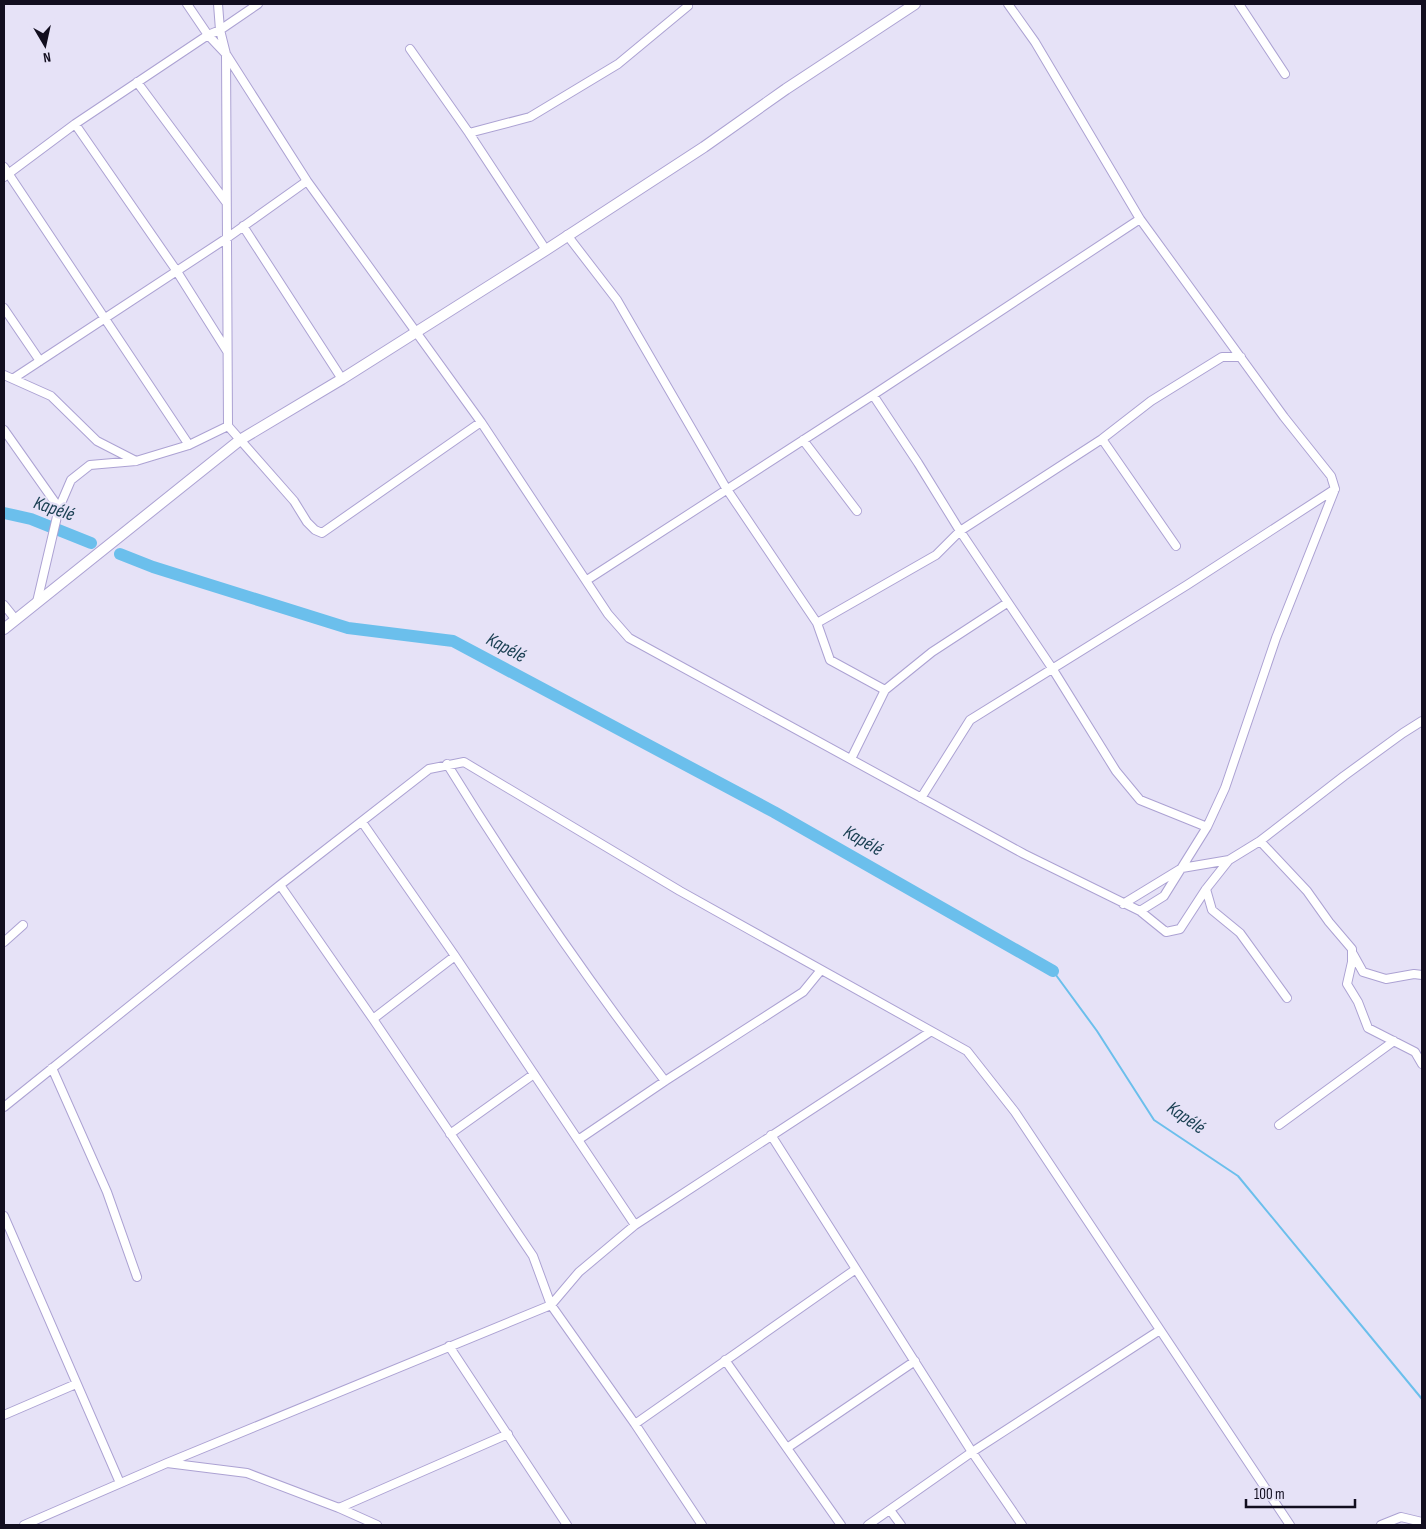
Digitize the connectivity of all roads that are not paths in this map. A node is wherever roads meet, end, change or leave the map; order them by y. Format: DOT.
graph roads {
  1 [pos="187,4"];
  2 [pos="218,4"];
  3 [pos="258,4"];
  4 [pos="915,4"];
  5 [pos="1008,4"];
  6 [pos="1239,4"];
  7 [pos="688,6"];
  8 [pos="220,30"];
  9 [pos="208,35"];
  10 [pos="410,49"];
  11 [pos="226,54"];
  12 [pos="1285,74"];
  13 [pos="137,82"];
  14 [pos="76,124"];
  15 [pos="469,133"];
  16 [pos="5,172"];
  17 [pos="307,181"];
  18 [pos="226,202"];
  19 [pos="1140,219"];
  20 [pos="243,226"];
  21 [pos="566,235"];
  22 [pos="227,238"];
  23 [pos="546,250"];
  24 [pos="176,270"];
  25 [pos="4,308"];
  26 [pos="104,318"];
  27 [pos="415,331"];
  28 [pos="228,353"];
  29 [pos="1241,357"];
  30 [pos="40,361"];
  31 [pos="4,375"];
  32 [pos="14,378"];
  33 [pos="342,379"];
  34 [pos="873,395"];
  35 [pos="481,422"];
  36 [pos="228,426"];
  37 [pos="4,430"];
  38 [pos="1102,439"];
  39 [pos="240,440"];
  40 [pos="803,440"];
  41 [pos="189,445"];
  42 [pos="136,461"];
  43 [pos="726,488"];
  44 [pos="1335,488"];
  45 [pos="59,508"];
  46 [pos="857,511"];
  47 [pos="960,531"];
  48 [pos="1176,546"];
  49 [pos="587,580"];
  50 [pos="37,602"];
  51 [pos="1007,603"];
  52 [pos="4,605"];
  53 [pos="16,620"];
  54 [pos="818,622"];
  55 [pos="4,629"];
  56 [pos="1052,668"];
  57 [pos="885,690"];
  58 [pos="1422,721"];
  59 [pos="851,759"];
  60 [pos="448,764"];
  61 [pos="921,798"];
  62 [pos="362,822"];
  63 [pos="1206,827"];
  64 [pos="1260,841"];
  65 [pos="1229,860"];
  66 [pos="1182,868"];
  67 [pos="280,885"];
  68 [pos="1206,890"];
  69 [pos="1124,904"];
  70 [pos="1140,912"];
  71 [pos="23,925"];
  72 [pos="4,942"];
  73 [pos="1352,952"];
  74 [pos="455,956"];
  75 [pos="821,970"];
  76 [pos="1422,975"];
  77 [pos="1287,998"];
  78 [pos="373,1019"];
  79 [pos="930,1032"];
  80 [pos="1394,1041"];
  81 [pos="1422,1064"];
  82 [pos="52,1068"];
  83 [pos="534,1074"];
  84 [pos="665,1081"];
  85 [pos="4,1107"];
  86 [pos="1279,1125"];
  87 [pos="450,1134"];
  88 [pos="771,1135"];
  89 [pos="578,1140"];
  90 [pos="4,1216"];
  91 [pos="635,1225"];
  92 [pos="856,1269"];
  93 [pos="137,1277"];
  94 [pos="551,1304"];
  95 [pos="1160,1330"];
  96 [pos="449,1346"];
  97 [pos="725,1360"];
  98 [pos="915,1361"];
  99 [pos="76,1384"];
  100 [pos="4,1415"];
  101 [pos="634,1424"];
  102 [pos="508,1434"];
  103 [pos="787,1448"];
  104 [pos="972,1452"];
  105 [pos="166,1463"];
  106 [pos="120,1483"];
  107 [pos="338,1508"];
  108 [pos="890,1510"];
  109 [pos="1422,1522"];
  110 [pos="24,1525"];
  111 [pos="377,1525"];
  112 [pos="567,1525"];
  113 [pos="702,1525"];
  114 [pos="842,1525"];
  115 [pos="868,1525"];
  116 [pos="901,1525"];
  117 [pos="1022,1525"];
  118 [pos="1290,1525"];
  119 [pos="1380,1525"];
  1 -- 9 [label="street"];
  2 -- 8 [label="street"];
  3 -- 8 [label="street"];
  4 -- 21 [label="street"];
  5 -- 19 [label="street"];
  6 -- 12 [label="street"];
  7 -- 15 [label="street"];
  8 -- 9 [label="street"];
  8 -- 11 [label="street"];
  9 -- 11 [label="street"];
  9 -- 13 [label="street"];
  10 -- 15 [label="street"];
  11 -- 17 [label="street"];
  11 -- 18 [label="street"];
  13 -- 14 [label="street"];
  13 -- 18 [label="street"];
  14 -- 16 [label="street"];
  14 -- 24 [label="street"];
  15 -- 23 [label="street"];
  16 -- 26 [label="street"];
  17 -- 20 [label="street"];
  17 -- 27 [label="street"];
  18 -- 22 [label="street"];
  19 -- 29 [label="street"];
  19 -- 34 [label="street"];
  20 -- 22 [label="street"];
  20 -- 33 [label="street"];
  21 -- 23 [label="street"];
  21 -- 43 [label="street"];
  22 -- 24 [label="street"];
  22 -- 28 [label="street"];
  23 -- 27 [label="street"];
  24 -- 26 [label="street"];
  24 -- 28 [label="street"];
  25 -- 30 [label="street"];
  26 -- 30 [label="street"];
  26 -- 41 [label="street"];
  27 -- 33 [label="street"];
  27 -- 35 [label="street"];
  28 -- 36 [label="street"];
  29 -- 38 [label="street"];
  29 -- 44 [label="street"];
  30 -- 32 [label="street"];
  31 -- 32 [label="street"];
  32 -- 42 [label="street"];
  33 -- 39 [label="street"];
  34 -- 40 [label="street"];
  34 -- 47 [label="street"];
  35 -- 39 [label="street"];
  35 -- 49 [label="street"];
  36 -- 39 [label="street"];
  36 -- 41 [label="street"];
  37 -- 45 [label="street"];
  38 -- 47 [label="street"];
  38 -- 48 [label="street"];
  39 -- 50 [label="street"];
  40 -- 43 [label="street"];
  40 -- 46 [label="street"];
  41 -- 42 [label="street"];
  42 -- 45 [label="street"];
  43 -- 49 [label="street"];
  43 -- 54 [label="street"];
  44 -- 56 [label="street"];
  44 -- 63 [label="street"];
  45 -- 50 [label="street"];
  47 -- 51 [label="street"];
  47 -- 54 [label="street"];
  49 -- 59 [label="street"];
  50 -- 53 [label="street"];
  51 -- 56 [label="street"];
  51 -- 57 [label="street"];
  52 -- 53 [label="street"];
  53 -- 55 [label="street"];
  54 -- 57 [label="street"];
  56 -- 61 [label="street"];
  56 -- 63 [label="street"];
  57 -- 59 [label="street"];
  58 -- 64 [label="street"];
  59 -- 61 [label="street"];
  60 -- 62 [label="street"];
  60 -- 75 [label="street"];
  60 -- 84 [label="street"];
  61 -- 69 [label="street"];
  62 -- 67 [label="street"];
  62 -- 74 [label="street"];
  63 -- 66 [label="street"];
  64 -- 65 [label="street"];
  64 -- 73 [label="street"];
  65 -- 66 [label="street"];
  65 -- 68 [label="street"];
  66 -- 69 [label="street"];
  66 -- 70 [label="street"];
  67 -- 78 [label="street"];
  67 -- 82 [label="street"];
  68 -- 70 [label="street"];
  68 -- 77 [label="street"];
  69 -- 70 [label="street"];
  71 -- 72 [label="street"];
  73 -- 76 [label="street"];
  73 -- 80 [label="street"];
  74 -- 78 [label="street"];
  74 -- 83 [label="street"];
  75 -- 79 [label="street"];
  75 -- 84 [label="street"];
  78 -- 87 [label="street"];
  79 -- 88 [label="street"];
  79 -- 95 [label="street"];
  80 -- 81 [label="street"];
  80 -- 86 [label="street"];
  82 -- 85 [label="street"];
  82 -- 93 [label="street"];
  83 -- 87 [label="street"];
  83 -- 89 [label="street"];
  84 -- 89 [label="street"];
  87 -- 94 [label="street"];
  88 -- 91 [label="street"];
  88 -- 92 [label="street"];
  89 -- 91 [label="street"];
  90 -- 99 [label="street"];
  91 -- 94 [label="street"];
  92 -- 97 [label="street"];
  92 -- 98 [label="street"];
  94 -- 96 [label="street"];
  94 -- 101 [label="street"];
  95 -- 104 [label="street"];
  95 -- 118 [label="street"];
  96 -- 102 [label="street"];
  96 -- 105 [label="street"];
  97 -- 101 [label="street"];
  97 -- 103 [label="street"];
  98 -- 103 [label="street"];
  98 -- 104 [label="street"];
  99 -- 100 [label="street"];
  99 -- 106 [label="street"];
  101 -- 113 [label="street"];
  102 -- 107 [label="street"];
  102 -- 112 [label="street"];
  103 -- 114 [label="street"];
  104 -- 108 [label="street"];
  104 -- 117 [label="street"];
  105 -- 106 [label="street"];
  105 -- 107 [label="street"];
  106 -- 110 [label="street"];
  107 -- 111 [label="street"];
  108 -- 115 [label="street"];
  108 -- 116 [label="street"];
  109 -- 119 [label="street"];
}
